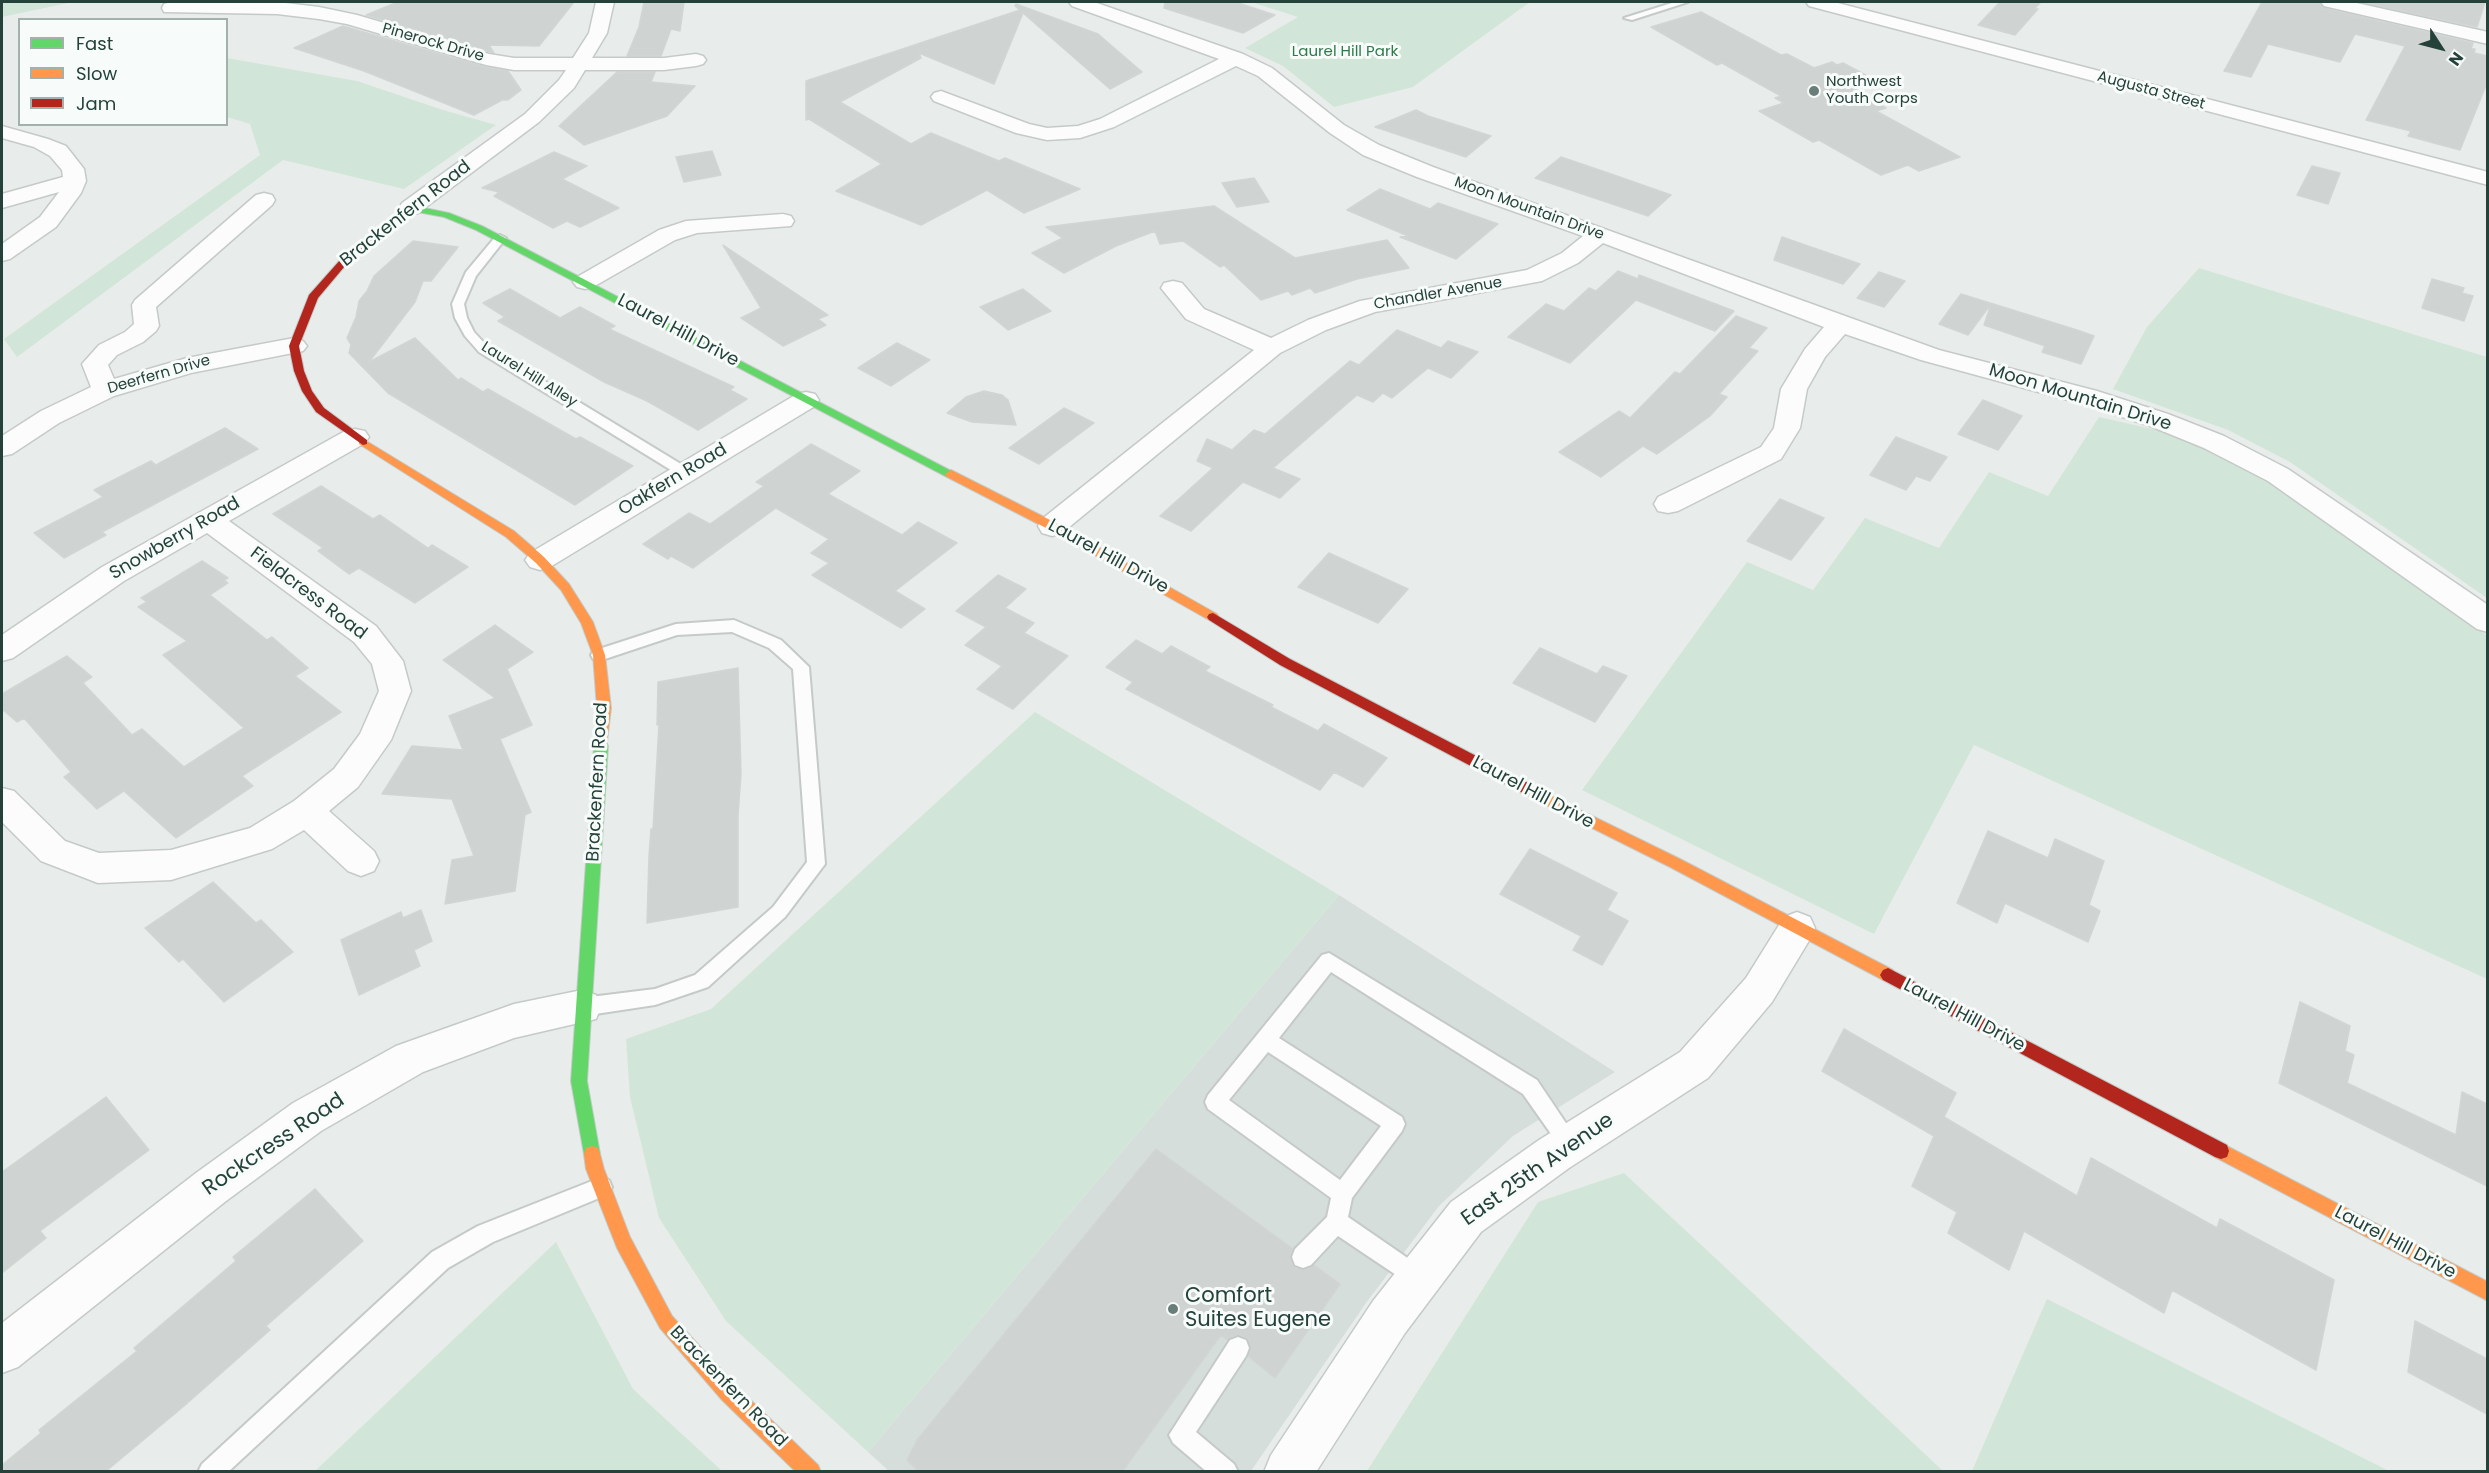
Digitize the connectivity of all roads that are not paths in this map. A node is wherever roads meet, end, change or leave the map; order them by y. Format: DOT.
graph roads {
  1 [pos="605,2"];
  2 [pos="1078,2"];
  3 [pos="1683,2"];
  4 [pos="1815,2"];
  5 [pos="2330,2"];
  6 [pos="171,8"];
  7 [pos="1629,18"];
  8 [pos="2487,38"];
  9 [pos="1236,58"];
  10 [pos="696,60"];
  11 [pos="580,65"];
  12 [pos="941,97"];
  13 [pos="2,132"];
  14 [pos="2487,179"];
  15 [pos="75,181"];
  16 [pos="264,200"];
  17 [pos="2,201"];
  18 [pos="410,208"];
  19 [pos="783,221"];
  20 [pos="1600,234"];
  21 [pos="500,238"];
  22 [pos="2,254"];
  23 [pos="585,282"];
  24 [pos="1173,288"];
  25 [pos="1840,324"];
  26 [pos="294,346"];
  27 [pos="1270,348"];
  28 [pos="105,390"];
  29 [pos="806,400"];
  30 [pos="355,437"];
  31 [pos="2,448"];
  32 [pos="684,472"];
  33 [pos="1668,504"];
  34 [pos="209,520"];
  35 [pos="1052,526"];
  36 [pos="540,560"];
  37 [pos="2487,621"];
  38 [pos="2,650"];
  39 [pos="599,655"];
  40 [pos="2,801"];
  41 [pos="306,811"];
  42 [pos="361,861"];
  43 [pos="1797,928"];
  44 [pos="582,1007"];
  45 [pos="1266,1040"];
  46 [pos="1570,1144"];
  47 [pos="602,1187"];
  48 [pos="1342,1194"];
  49 [pos="1337,1222"];
  50 [pos="1303,1257"];
  51 [pos="1418,1279"];
  52 [pos="2487,1292"];
  53 [pos="1238,1348"];
  54 [pos="2,1352"];
  55 [pos="210,1472"];
  56 [pos="812,1472"];
  57 [pos="1226,1472"];
  58 [pos="1288,1472"];
  1 -- 11 [label="street, Brackenfern Road"];
  2 -- 9 [label="street, Moon Mountain Drive"];
  3 -- 7 [label="lane"];
  4 -- 14 [label="street, Augusta Street"];
  5 -- 8 [label="street"];
  6 -- 11 [label="street, Pinerock Drive"];
  9 -- 12 [label="street"];
  9 -- 20 [label="street, Moon Mountain Drive"];
  10 -- 11 [label="street, Pinerock Drive"];
  11 -- 18 [label="street, Brackenfern Road"];
  13 -- 15 [label="street"];
  15 -- 17 [label="street"];
  15 -- 22 [label="street"];
  16 -- 28 [label="street"];
  18 -- 21 [label="street, Laurel Hill Drive"];
  18 -- 26 [label="street, Brackenfern Road"];
  19 -- 23 [label="street, Laurel Hill Drive"];
  20 -- 25 [label="street, Moon Mountain Drive"];
  20 -- 27 [label="street, Chandler Avenue"];
  21 -- 23 [label="street, Laurel Hill Drive"];
  21 -- 32 [label="lane, Laurel Hill Alley"];
  23 -- 29 [label="street, Laurel Hill Drive"];
  24 -- 27 [label="street"];
  25 -- 33 [label="street"];
  25 -- 37 [label="street, Moon Mountain Drive"];
  26 -- 28 [label="street, Deerfern Drive"];
  26 -- 30 [label="street, Brackenfern Road"];
  27 -- 35 [label="street, Chandler Avenue"];
  28 -- 31 [label="street, Deerfern Drive"];
  29 -- 32 [label="street, Oakfern Road"];
  29 -- 35 [label="street, Laurel Hill Drive"];
  30 -- 34 [label="street, Snowberry Road"];
  30 -- 36 [label="street, Brackenfern Road"];
  32 -- 36 [label="street, Oakfern Road"];
  34 -- 38 [label="street, Snowberry Road"];
  34 -- 41 [label="street, Fieldcress Road"];
  35 -- 43 [label="street, Laurel Hill Drive"];
  36 -- 39 [label="street, Brackenfern Road"];
  39 -- 44 [label="street, Brackenfern Road"];
  39 -- 44 [label="lane"];
  40 -- 41 [label="street, Fieldcress Road"];
  41 -- 42 [label="street"];
  43 -- 46 [label="street, East 25th Avenue"];
  43 -- 52 [label="street, Laurel Hill Drive"];
  44 -- 47 [label="street, Brackenfern Road"];
  44 -- 54 [label="street, Rockcress Road"];
  45 -- 46 [label="lane"];
  45 -- 48 [label="lane"];
  45 -- 48 [label="lane"];
  46 -- 51 [label="street, East 25th Avenue"];
  47 -- 55 [label="lane"];
  47 -- 56 [label="street, Brackenfern Road"];
  48 -- 49 [label="lane"];
  49 -- 50 [label="lane"];
  49 -- 51 [label="lane"];
  51 -- 58 [label="street, East 25th Avenue"];
  53 -- 57 [label="lane"];
}
